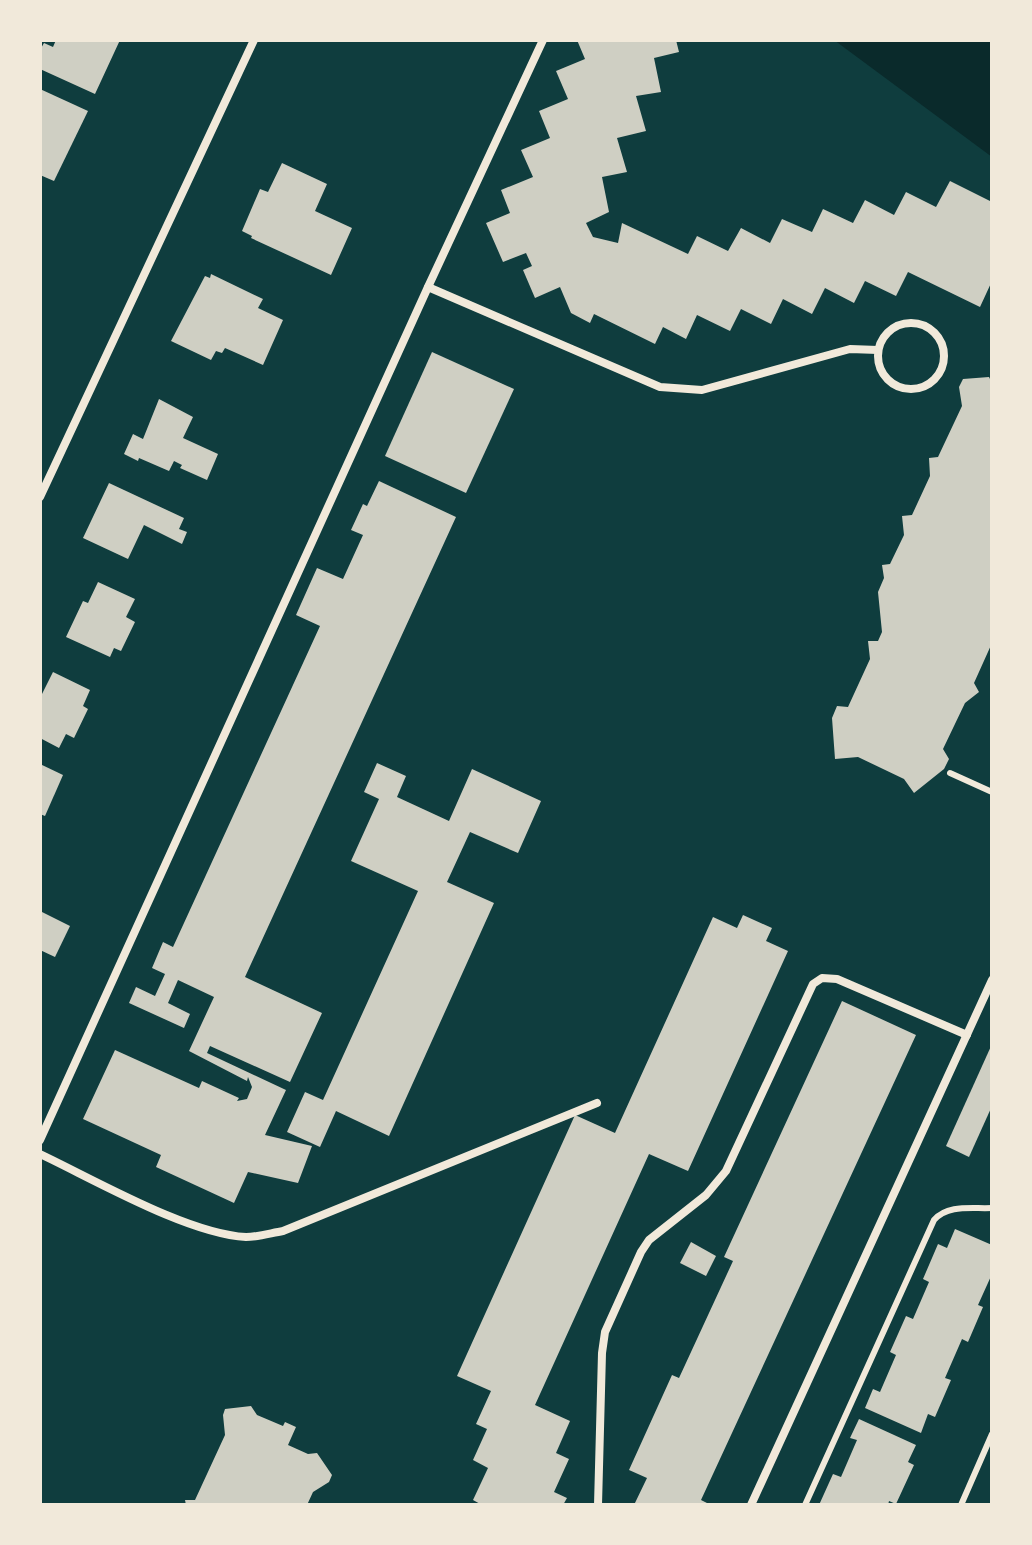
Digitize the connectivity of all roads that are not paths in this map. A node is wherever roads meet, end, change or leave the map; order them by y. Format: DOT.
graph roads {
  1 [pos="254,40"];
  2 [pos="543,40"];
  3 [pos="428,287"];
  4 [pos="878,350"];
  5 [pos="40,497"];
  6 [pos="950,773"];
  7 [pos="992,792"];
  8 [pos="992,980"];
  9 [pos="967,1035"];
  10 [pos="597,1103"];
  11 [pos="40,1140"];
  12 [pos="40,1154"];
  13 [pos="992,1208"];
  14 [pos="991,1438"];
  15 [pos="962,1503"];
  16 [pos="598,1505"];
  17 [pos="751,1505"];
  18 [pos="805,1505"];
  19 [pos="973,1505"];
  1 -- 5 [label="street"];
  2 -- 3 [label="street"];
  3 -- 4 [label="street"];
  3 -- 11 [label="street"];
  4 -- 4 [label="street"];
  6 -- 7 [label="lane"];
  8 -- 9 [label="street"];
  9 -- 16 [label="street"];
  9 -- 17 [label="street"];
  10 -- 12 [label="street"];
  13 -- 18 [label="lane"];
  14 -- 15 [label="lane"];
  15 -- 19 [label="lane"];
}
